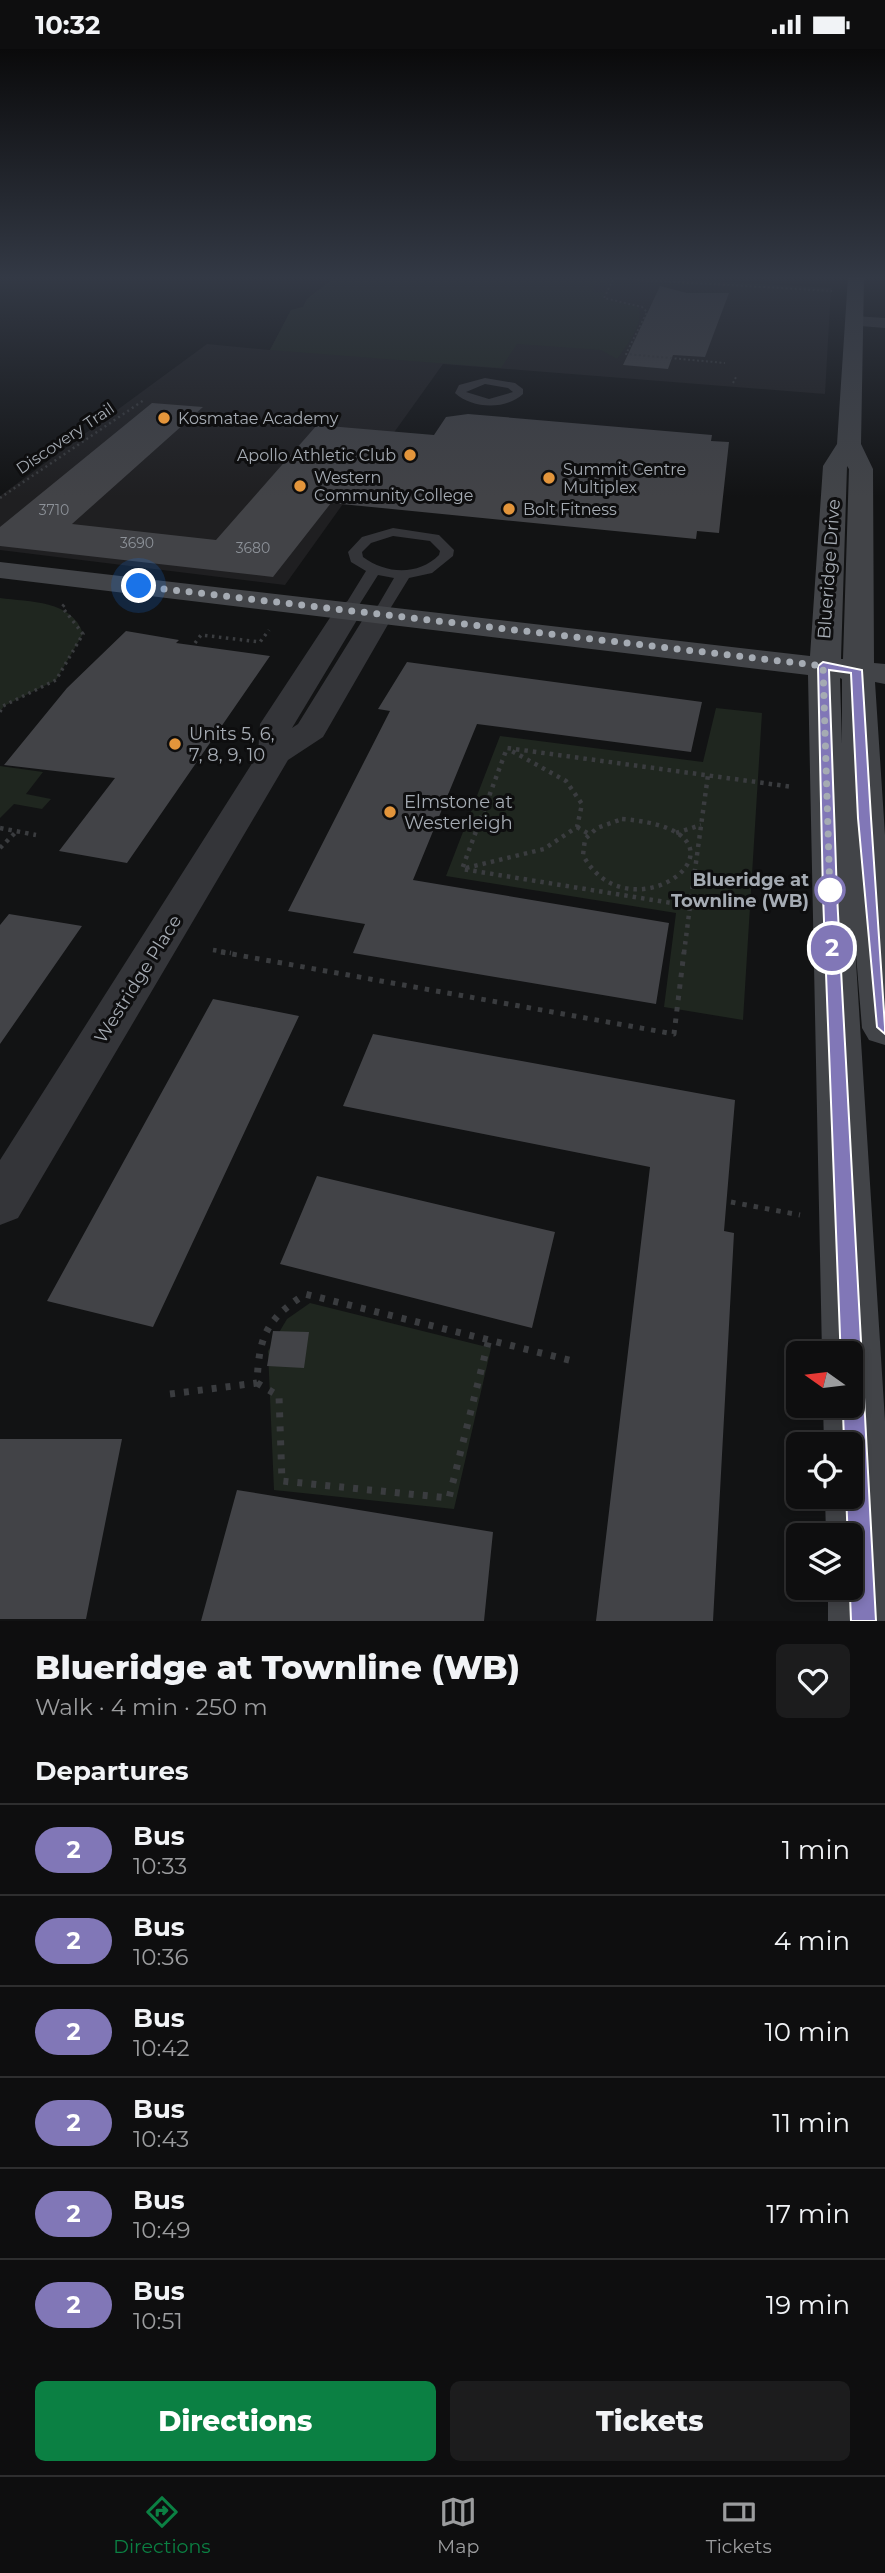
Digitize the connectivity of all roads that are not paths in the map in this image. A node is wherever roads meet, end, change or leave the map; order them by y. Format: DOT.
graph roads {
  1 [pos="853,350"];
  2 [pos="0,570"];
  3 [pos="374,570"];
  4 [pos="404,574"];
  5 [pos="349,610"];
  6 [pos="380,614"];
  7 [pos="855,670"];
  8 [pos="275,754"];
  9 [pos="885,1028"];
  10 [pos="0,1203"];
  11 [pos="863,1621"];
  1 -- 7 [label="street, Blueridge Drive"];
  2 -- 5 [label="street"];
  3 -- 4 [label="lane"];
  3 -- 4 [label="lane"];
  3 -- 5 [label="lane"];
  4 -- 6 [label="lane"];
  5 -- 6 [label="street"];
  5 -- 8 [label="street, Westridge Place"];
  6 -- 7 [label="street"];
  6 -- 8 [label="street, Westridge Place"];
  7 -- 9 [label="street, Blueridge Drive"];
  7 -- 11 [label="street, Blueridge Drive"];
  8 -- 10 [label="street, Westridge Place"];
}
